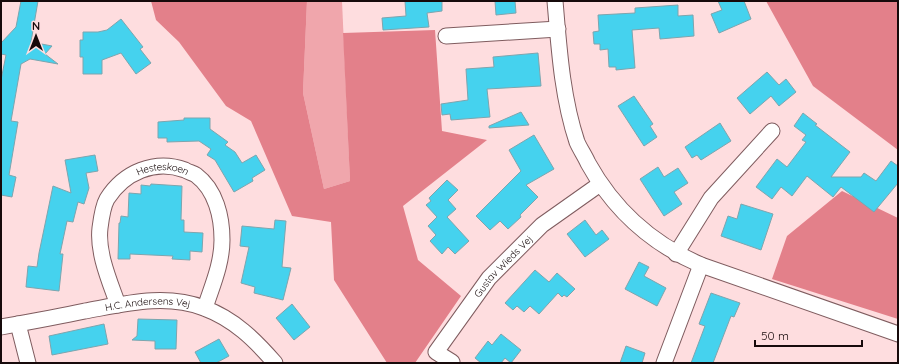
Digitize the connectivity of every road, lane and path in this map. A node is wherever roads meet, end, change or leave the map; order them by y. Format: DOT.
graph roads {
  1 [pos="555,1"];
  2 [pos="558,29"];
  3 [pos="446,36"];
  4 [pos="772,131"];
  5 [pos="600,184"];
  6 [pos="676,254"];
  7 [pos="701,265"];
  8 [pos="118,305"];
  9 [pos="204,308"];
  10 [pos="18,324"];
  11 [pos="1,327"];
  12 [pos="898,334"];
  13 [pos="452,362"];
  14 [pos="28,363"];
  15 [pos="276,363"];
  16 [pos="664,363"];
  1 -- 2 [label="street"];
  2 -- 3 [label="street"];
  2 -- 5 [label="street"];
  4 -- 6 [label="street"];
  5 -- 6 [label="street"];
  5 -- 13 [label="street, Gustav Wieds Vej"];
  6 -- 7 [label="street"];
  7 -- 12 [label="street"];
  7 -- 16 [label="street"];
  8 -- 9 [label="street, H.C. Andersens Vej"];
  8 -- 9 [label="street, Hesteskoen"];
  8 -- 10 [label="street, H.C. Andersens Vej"];
  9 -- 15 [label="street, H.C. Andersens Vej"];
  10 -- 11 [label="street, H.C. Andersens Vej"];
  10 -- 14 [label="street"];
}
